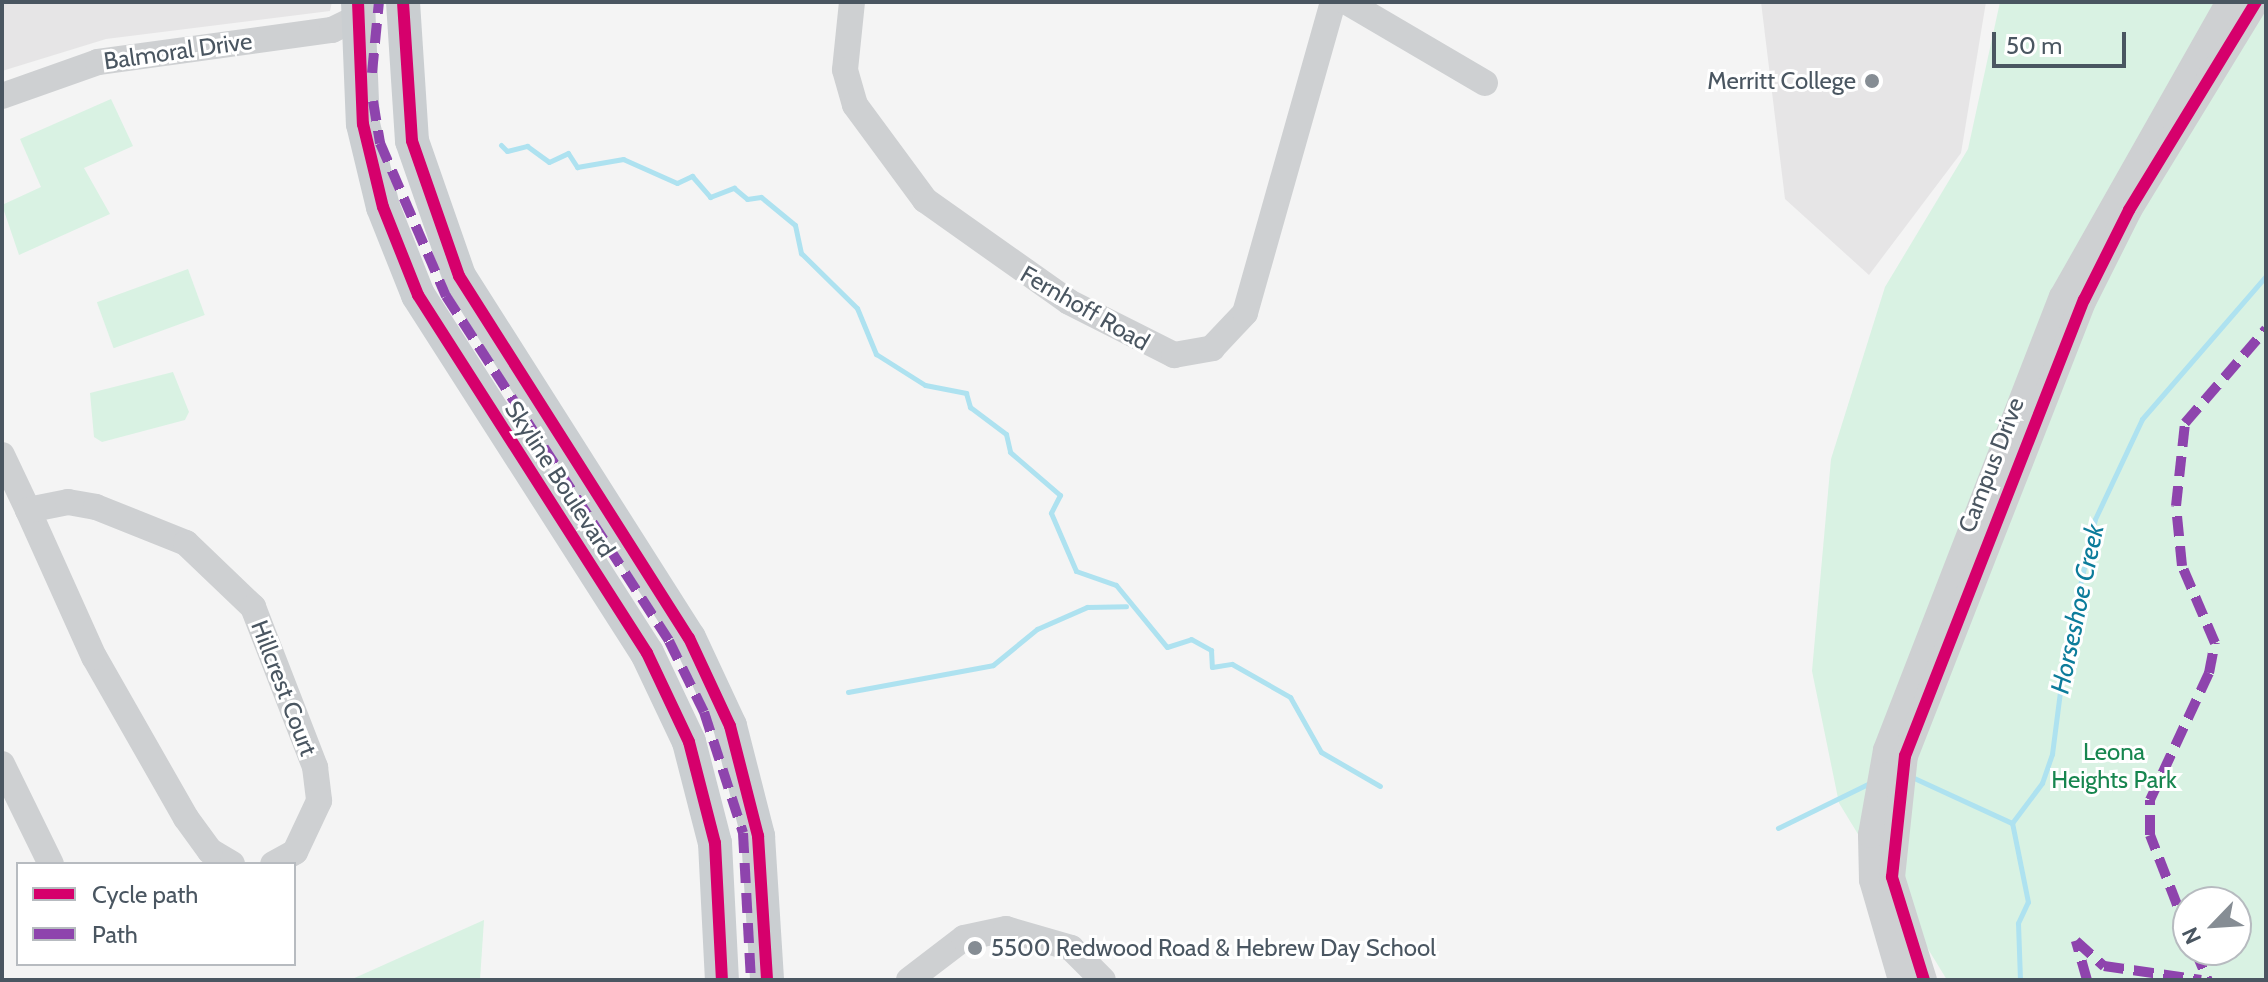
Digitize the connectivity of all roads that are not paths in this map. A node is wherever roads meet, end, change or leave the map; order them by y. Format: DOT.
graph roads {
  1 [pos="852,2"];
  2 [pos="1333,2"];
  3 [pos="1347,2"];
  4 [pos="2229,2"];
  5 [pos="2256,2"];
  6 [pos="402,9"];
  7 [pos="358,10"];
  8 [pos="1485,83"];
  9 [pos="2,96"];
  10 [pos="2,455"];
  11 [pos="28,510"];
  12 [pos="1924,676"];
  13 [pos="2,764"];
  14 [pos="50,862"];
  15 [pos="229,862"];
  16 [pos="277,862"];
  17 [pos="1890,917"];
  18 [pos="722,980"];
  19 [pos="767,980"];
  20 [pos="909,980"];
  21 [pos="1103,980"];
  22 [pos="1901,980"];
  23 [pos="1924,980"];
  1 -- 2 [label="street, Fernhoff Road"];
  3 -- 8 [label="street"];
  4 -- 12 [label="street, Campus Drive"];
  5 -- 12 [label="street, Campus Drive"];
  6 -- 7 [label="main road"];
  6 -- 19 [label="main road, Skyline Boulevard"];
  7 -- 9 [label="street, Balmoral Drive"];
  7 -- 18 [label="main road, Skyline Boulevard"];
  10 -- 11 [label="street"];
  11 -- 15 [label="street"];
  11 -- 16 [label="street, Hillcrest Court"];
  12 -- 17 [label="street, Campus Drive"];
  13 -- 14 [label="street"];
  17 -- 22 [label="street, Campus Drive"];
  17 -- 23 [label="street, Campus Drive"];
  20 -- 21 [label="street"];
}
